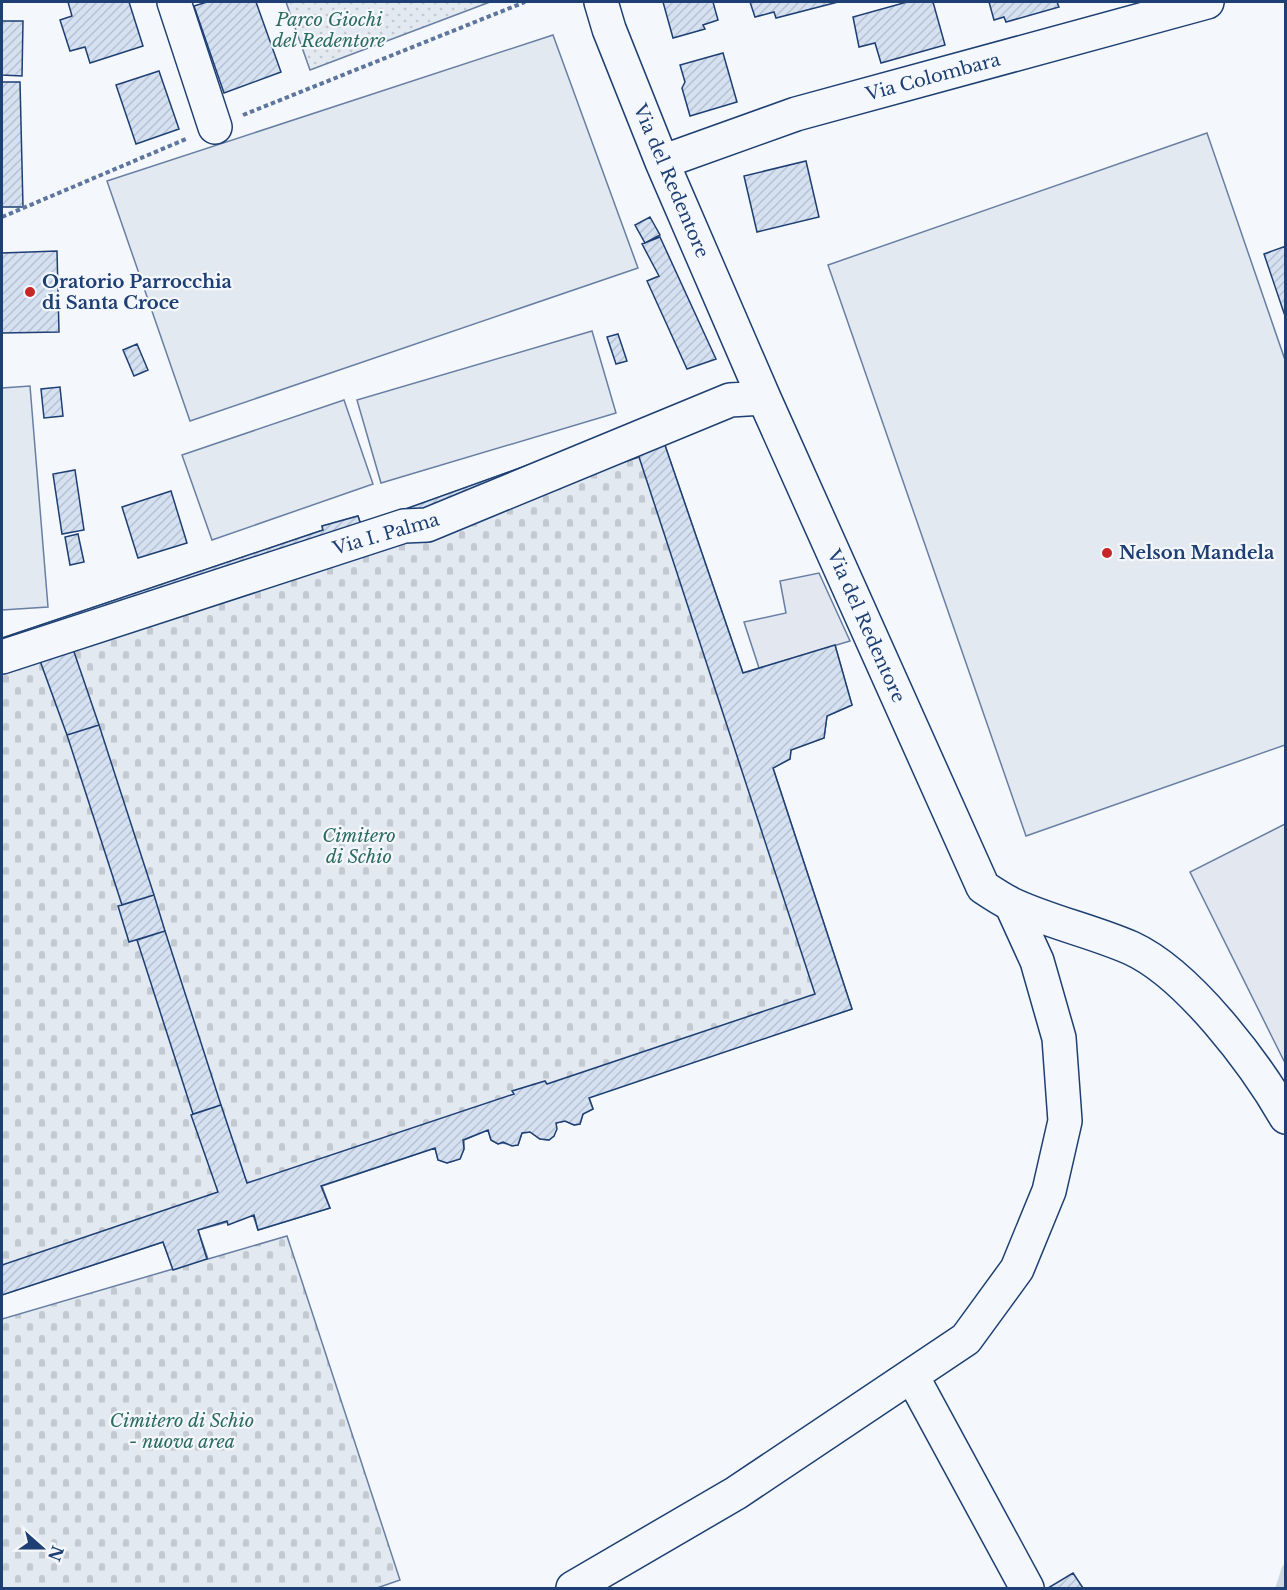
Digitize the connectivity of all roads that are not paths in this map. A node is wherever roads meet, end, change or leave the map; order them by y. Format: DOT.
graph roads {
  1 [pos="174,2"];
  2 [pos="601,2"];
  3 [pos="1207,2"];
  4 [pos="215,126"];
  5 [pos="662,162"];
  6 [pos="764,398"];
  7 [pos="2,657"];
  8 [pos="1011,904"];
  9 [pos="1286,1118"];
  10 [pos="912,1376"];
  11 [pos="573,1588"];
  12 [pos="1027,1588"];
  1 -- 4 [label="street"];
  2 -- 5 [label="street, Via del Redentore"];
  3 -- 5 [label="street, Via Colombara"];
  5 -- 6 [label="street, Via del Redentore"];
  6 -- 7 [label="street, Via I. Palma"];
  6 -- 8 [label="street, Via del Redentore"];
  8 -- 9 [label="street, Via del Redentore"];
  8 -- 10 [label="street"];
  10 -- 11 [label="street"];
  10 -- 12 [label="street"];
}
